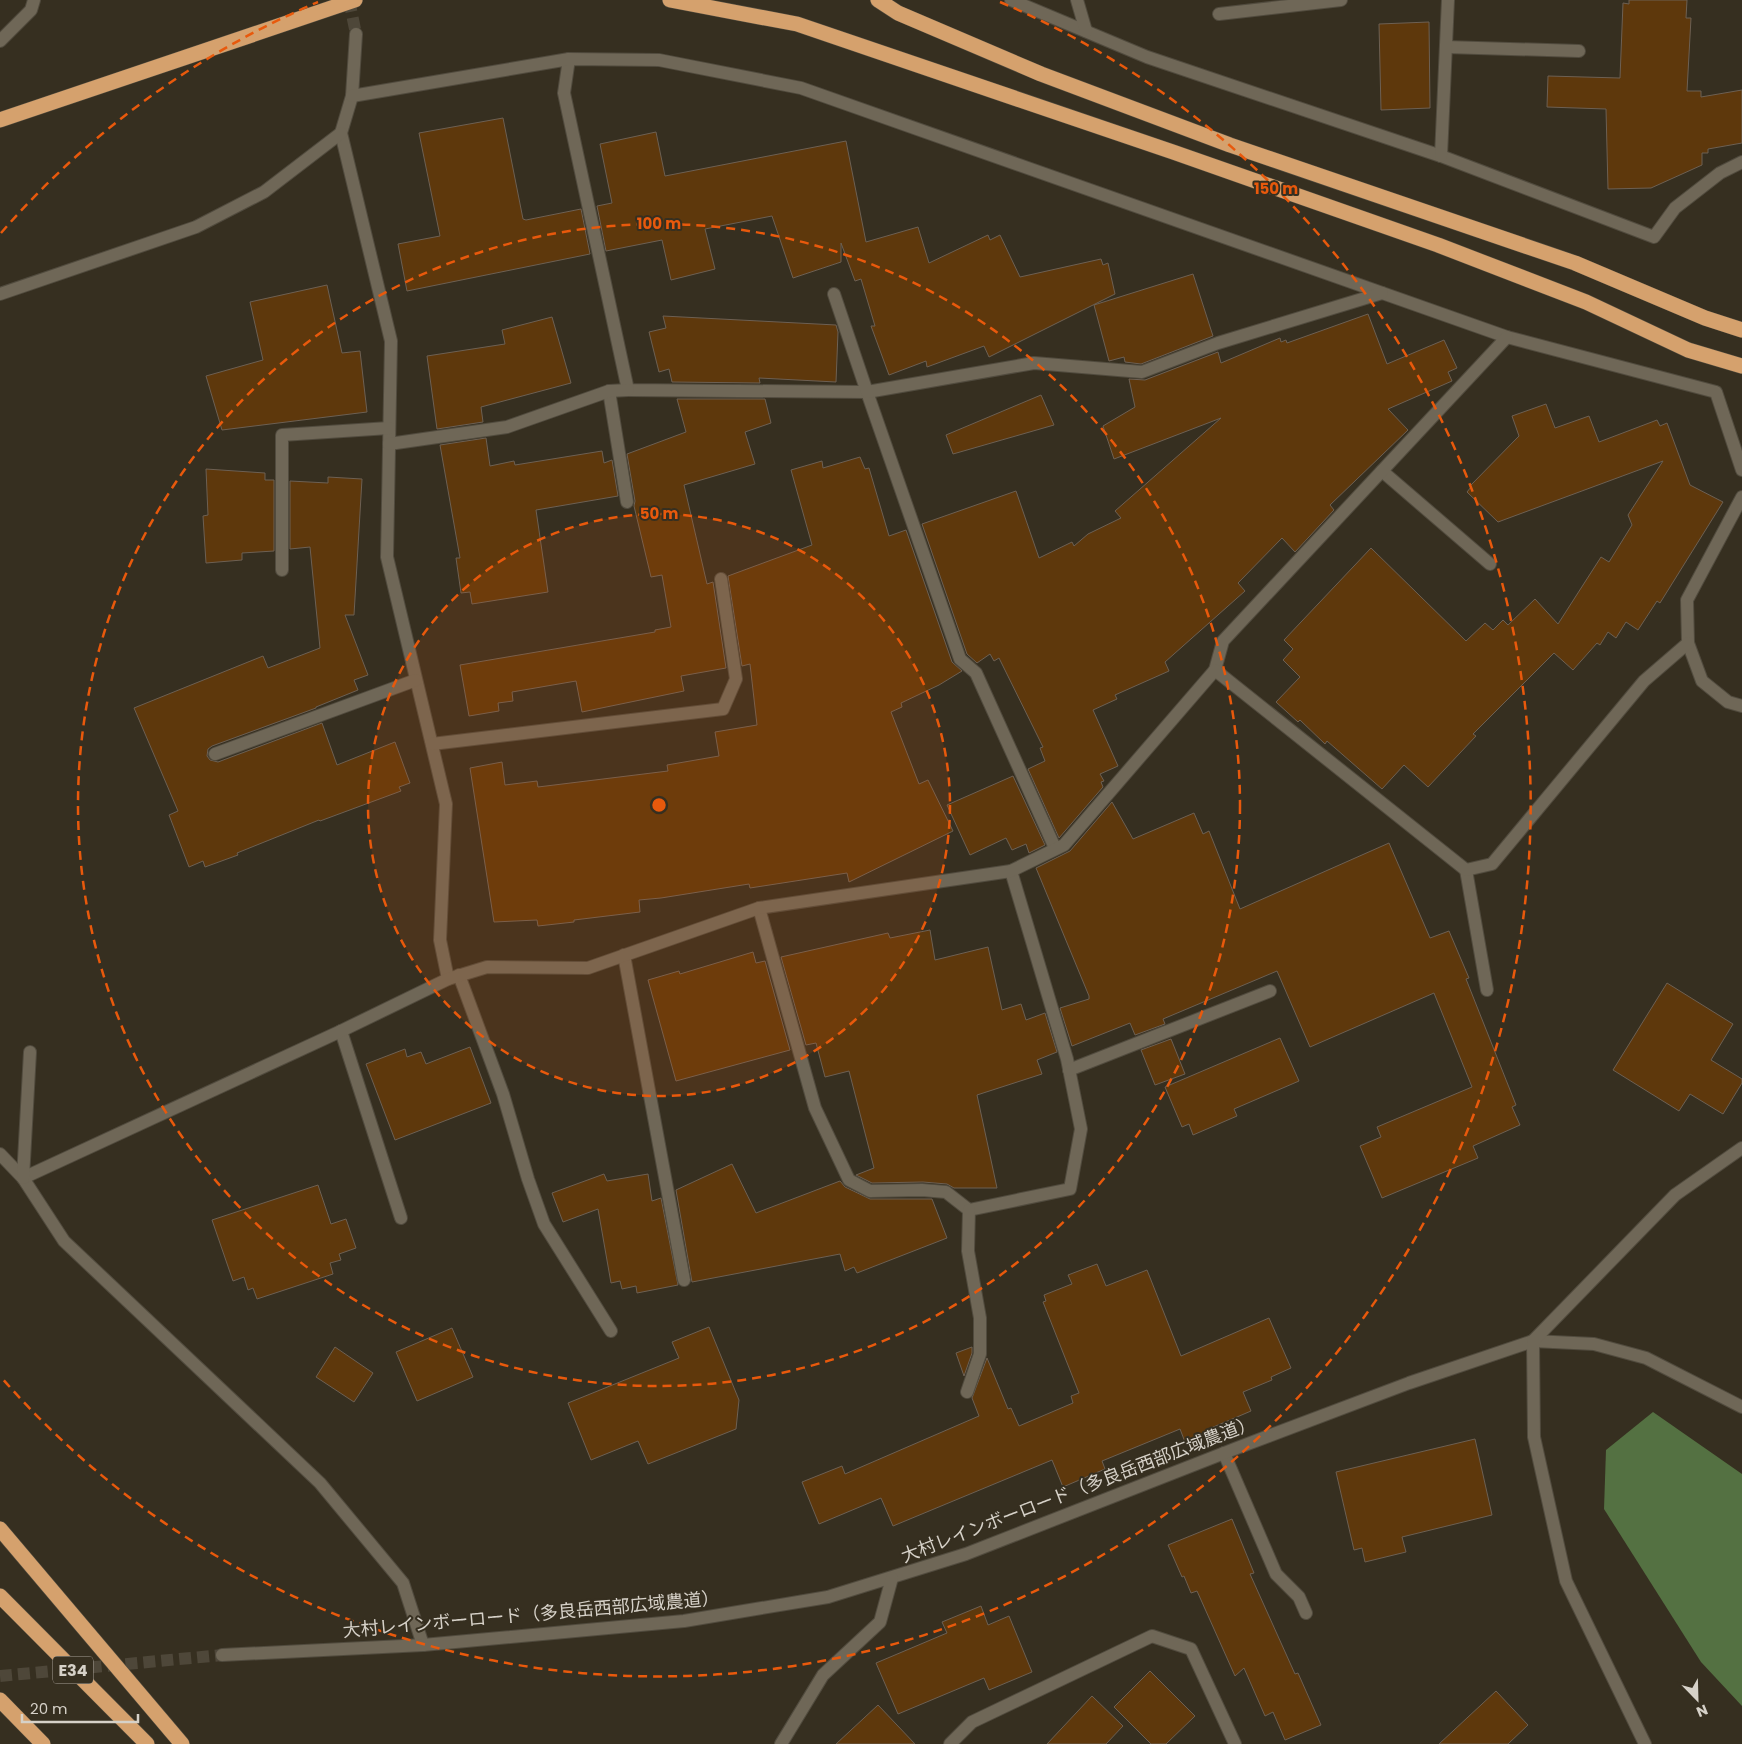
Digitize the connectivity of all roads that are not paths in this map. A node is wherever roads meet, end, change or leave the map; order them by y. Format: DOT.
graph roads {
  1 [pos="34,0"];
  2 [pos="355,0"];
  3 [pos="670,0"];
  4 [pos="878,0"];
  5 [pos="1011,0"];
  6 [pos="1077,0"];
  7 [pos="1341,0"];
  8 [pos="1448,0"];
  9 [pos="1219,14"];
  10 [pos="1086,31"];
  11 [pos="356,34"];
  12 [pos="0,41"];
  13 [pos="1446,47"];
  14 [pos="1579,51"];
  15 [pos="569,59"];
  16 [pos="352,96"];
  17 [pos="0,120"];
  18 [pos="341,133"];
  19 [pos="1441,156"];
  20 [pos="1742,162"];
  21 [pos="1382,293"];
  22 [pos="0,294"];
  23 [pos="834,294"];
  24 [pos="1742,330"];
  25 [pos="1507,337"];
  26 [pos="1742,366"];
  27 [pos="628,390"];
  28 [pos="609,391"];
  29 [pos="867,392"];
  30 [pos="389,428"];
  31 [pos="389,444"];
  32 [pos="1742,470"];
  33 [pos="1382,471"];
  34 [pos="1742,497"];
  35 [pos="627,502"];
  36 [pos="1490,564"];
  37 [pos="282,570"];
  38 [pos="721,579"];
  39 [pos="1688,643"];
  40 [pos="1215,670"];
  41 [pos="416,680"];
  42 [pos="1742,706"];
  43 [pos="432,744"];
  44 [pos="214,754"];
  45 [pos="1055,848"];
  46 [pos="1466,870"];
  47 [pos="1011,871"];
  48 [pos="759,908"];
  49 [pos="624,955"];
  50 [pos="453,977"];
  51 [pos="1487,990"];
  52 [pos="1270,991"];
  53 [pos="342,1031"];
  54 [pos="30,1052"];
  55 [pos="1069,1070"];
  56 [pos="1742,1148"];
  57 [pos="0,1154"];
  58 [pos="23,1178"];
  59 [pos="969,1210"];
  60 [pos="401,1218"];
  61 [pos="684,1280"];
  62 [pos="611,1331"];
  63 [pos="1533,1341"];
  64 [pos="967,1392"];
  65 [pos="1742,1407"];
  66 [pos="1224,1454"];
  67 [pos="0,1528"];
  68 [pos="892,1578"];
  69 [pos="0,1596"];
  70 [pos="1306,1613"];
  71 [pos="423,1645"];
  72 [pos="222,1655"];
  73 [pos="0,1700"];
  74 [pos="43,1744"];
  75 [pos="147,1744"];
  76 [pos="182,1744"];
  77 [pos="781,1744"];
  78 [pos="950,1744"];
  79 [pos="1234,1744"];
  80 [pos="1645,1744"];
  1 -- 12 [label="street"];
  2 -- 17 [label="highway"];
  3 -- 26 [label="highway"];
  4 -- 24 [label="highway"];
  5 -- 10 [label="street"];
  6 -- 10 [label="street"];
  7 -- 9 [label="street"];
  8 -- 13 [label="street"];
  10 -- 19 [label="street"];
  11 -- 16 [label="street"];
  13 -- 14 [label="street"];
  13 -- 19 [label="street"];
  15 -- 16 [label="street"];
  15 -- 21 [label="street"];
  15 -- 27 [label="street"];
  16 -- 18 [label="street"];
  18 -- 22 [label="street"];
  18 -- 30 [label="street"];
  19 -- 20 [label="street"];
  21 -- 25 [label="street"];
  21 -- 29 [label="street"];
  23 -- 29 [label="street"];
  25 -- 32 [label="street"];
  25 -- 33 [label="street"];
  27 -- 28 [label="street"];
  27 -- 29 [label="street"];
  28 -- 31 [label="street"];
  28 -- 35 [label="street"];
  29 -- 45 [label="street"];
  30 -- 31 [label="street"];
  30 -- 37 [label="street"];
  31 -- 41 [label="street"];
  33 -- 36 [label="street"];
  33 -- 40 [label="street"];
  34 -- 39 [label="street"];
  38 -- 43 [label="street"];
  39 -- 42 [label="street"];
  39 -- 46 [label="street"];
  40 -- 45 [label="street"];
  40 -- 46 [label="street"];
  41 -- 43 [label="street"];
  41 -- 44 [label="street"];
  43 -- 50 [label="street"];
  45 -- 47 [label="street"];
  46 -- 51 [label="street"];
  47 -- 48 [label="street"];
  47 -- 55 [label="street"];
  48 -- 49 [label="street"];
  48 -- 59 [label="street"];
  49 -- 50 [label="street"];
  49 -- 61 [label="street"];
  50 -- 53 [label="street"];
  50 -- 62 [label="street"];
  52 -- 55 [label="street"];
  53 -- 58 [label="street"];
  53 -- 60 [label="street"];
  54 -- 58 [label="street"];
  55 -- 59 [label="street"];
  56 -- 63 [label="street"];
  57 -- 58 [label="street"];
  58 -- 71 [label="street"];
  59 -- 64 [label="street"];
  63 -- 65 [label="street, 大村レインボーロード（多良岳西部広域農道）"];
  63 -- 66 [label="street, 大村レインボーロード（多良岳西部広域農道）"];
  63 -- 80 [label="street"];
  66 -- 68 [label="street, 大村レインボーロード（多良岳西部広域農道）"];
  66 -- 70 [label="street"];
  67 -- 76 [label="highway"];
  68 -- 71 [label="street, 大村レインボーロード（多良岳西部広域農道）"];
  68 -- 77 [label="street"];
  69 -- 75 [label="highway, E34"];
  71 -- 72 [label="street, 大村レインボーロード（多良岳西部広域農道）"];
  73 -- 74 [label="highway"];
  78 -- 79 [label="street"];
}
